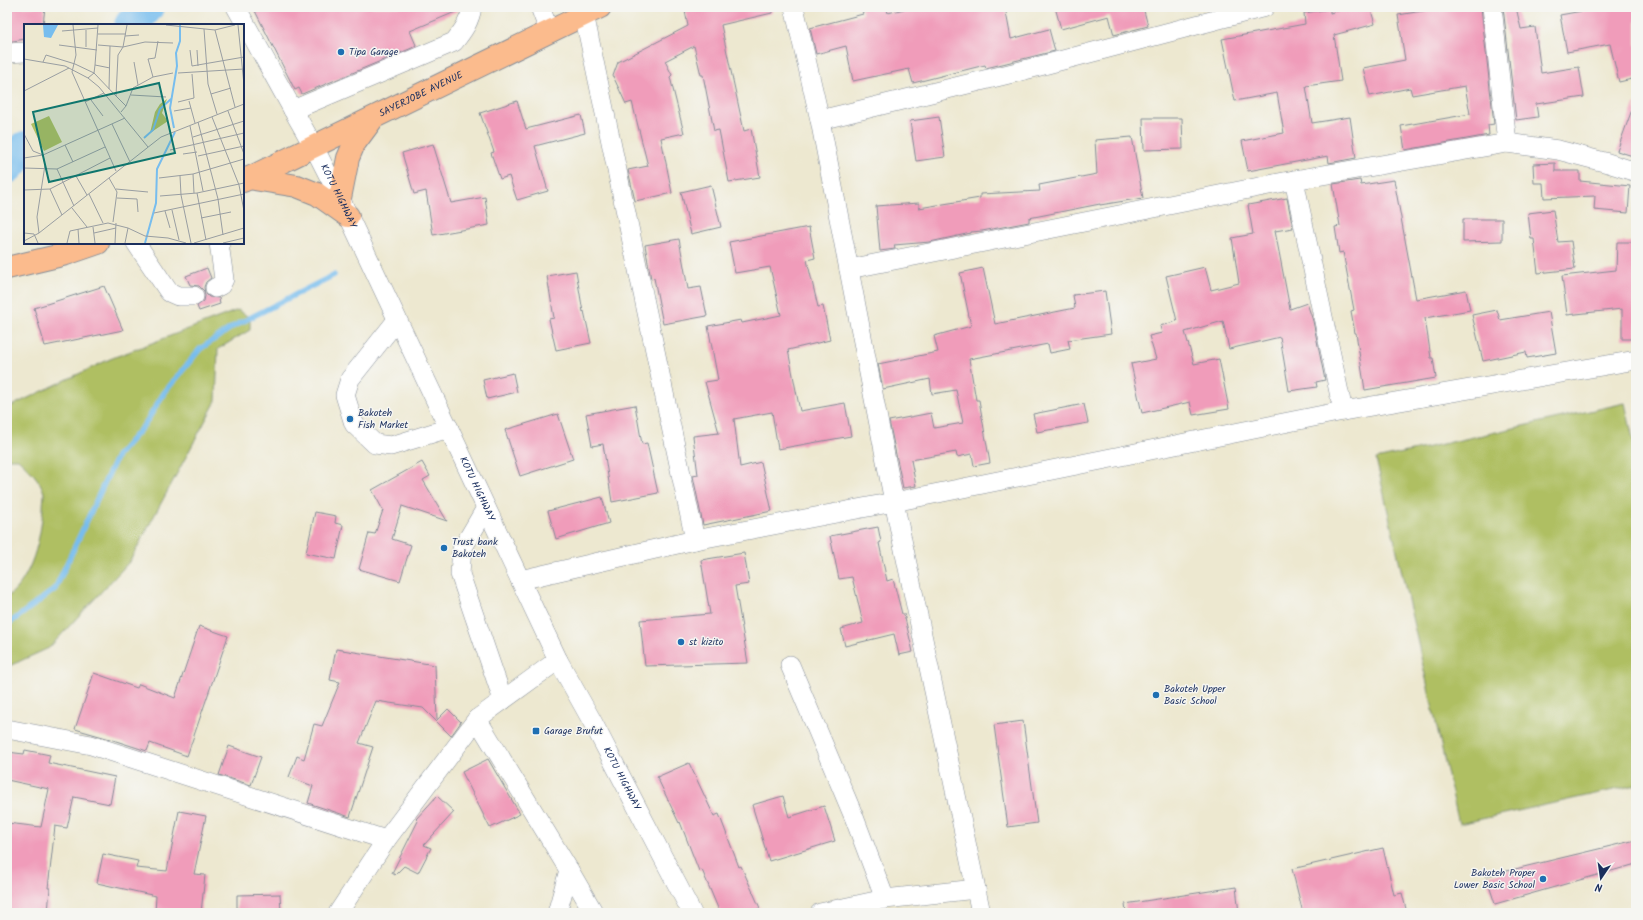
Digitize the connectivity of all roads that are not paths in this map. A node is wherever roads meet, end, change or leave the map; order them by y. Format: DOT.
graph roads {
  1 [pos="236,7"];
  2 [pos="472,7"];
  3 [pos="540,7"];
  4 [pos="794,7"];
  5 [pos="1265,7"];
  6 [pos="1492,7"];
  7 [pos="592,11"];
  8 [pos="549,31"];
  9 [pos="24,52"];
  10 [pos="7,53"];
  11 [pos="293,110"];
  12 [pos="372,118"];
  13 [pos="820,120"];
  14 [pos="1507,143"];
  15 [pos="314,147"];
  16 [pos="1636,172"];
  17 [pos="246,179"];
  18 [pos="1294,180"];
  19 [pos="344,207"];
  20 [pos="95,244"];
  21 [pos="137,244"];
  22 [pos="219,244"];
  23 [pos="7,268"];
  24 [pos="849,269"];
  25 [pos="215,288"];
  26 [pos="194,296"];
  27 [pos="397,320"];
  28 [pos="1636,360"];
  29 [pos="1343,411"];
  30 [pos="449,428"];
  31 [pos="894,502"];
  32 [pos="486,508"];
  33 [pos="695,540"];
  34 [pos="520,580"];
  35 [pos="558,660"];
  36 [pos="790,665"];
  37 [pos="503,700"];
  38 [pos="477,719"];
  39 [pos="7,729"];
  40 [pos="386,840"];
  41 [pos="569,870"];
  42 [pos="976,888"];
  43 [pos="885,899"];
  44 [pos="338,913"];
  45 [pos="557,913"];
  46 [pos="594,913"];
  47 [pos="692,913"];
  48 [pos="820,913"];
  49 [pos="981,913"];
  1 -- 11 [label="street, KOTU HIGHWAY"];
  2 -- 11 [label="street"];
  3 -- 8 [label="street"];
  4 -- 13 [label="street"];
  5 -- 13 [label="street"];
  6 -- 14 [label="street"];
  7 -- 8 [label="main road, SAYERJOBE AVENUE"];
  7 -- 33 [label="street"];
  8 -- 12 [label="main road, SAYERJOBE AVENUE"];
  9 -- 10 [label="street"];
  11 -- 15 [label="street, KOTU HIGHWAY"];
  12 -- 15 [label="main road, SAYERJOBE AVENUE"];
  12 -- 19 [label="main road"];
  13 -- 24 [label="street"];
  14 -- 16 [label="street"];
  14 -- 18 [label="street"];
  15 -- 17 [label="main road, SAYERJOBE AVENUE"];
  15 -- 19 [label="street, KOTU HIGHWAY"];
  17 -- 19 [label="main road"];
  18 -- 24 [label="street"];
  18 -- 29 [label="street"];
  19 -- 27 [label="street, KOTU HIGHWAY"];
  20 -- 23 [label="main road"];
  21 -- 26 [label="street"];
  22 -- 25 [label="street"];
  24 -- 31 [label="street"];
  27 -- 30 [label="street, KOTU HIGHWAY"];
  27 -- 30 [label="street"];
  28 -- 29 [label="street"];
  29 -- 31 [label="street"];
  30 -- 32 [label="street, KOTU HIGHWAY"];
  31 -- 33 [label="street"];
  31 -- 42 [label="street"];
  32 -- 34 [label="street, KOTU HIGHWAY"];
  32 -- 37 [label="street"];
  33 -- 34 [label="street"];
  34 -- 35 [label="street, KOTU HIGHWAY"];
  35 -- 37 [label="street"];
  35 -- 47 [label="street, KOTU HIGHWAY"];
  36 -- 43 [label="street"];
  37 -- 38 [label="street"];
  38 -- 40 [label="street"];
  38 -- 41 [label="street"];
  39 -- 40 [label="street"];
  40 -- 44 [label="street"];
  41 -- 45 [label="street"];
  41 -- 46 [label="street"];
  42 -- 43 [label="street"];
  42 -- 49 [label="street"];
  43 -- 48 [label="street"];
}
